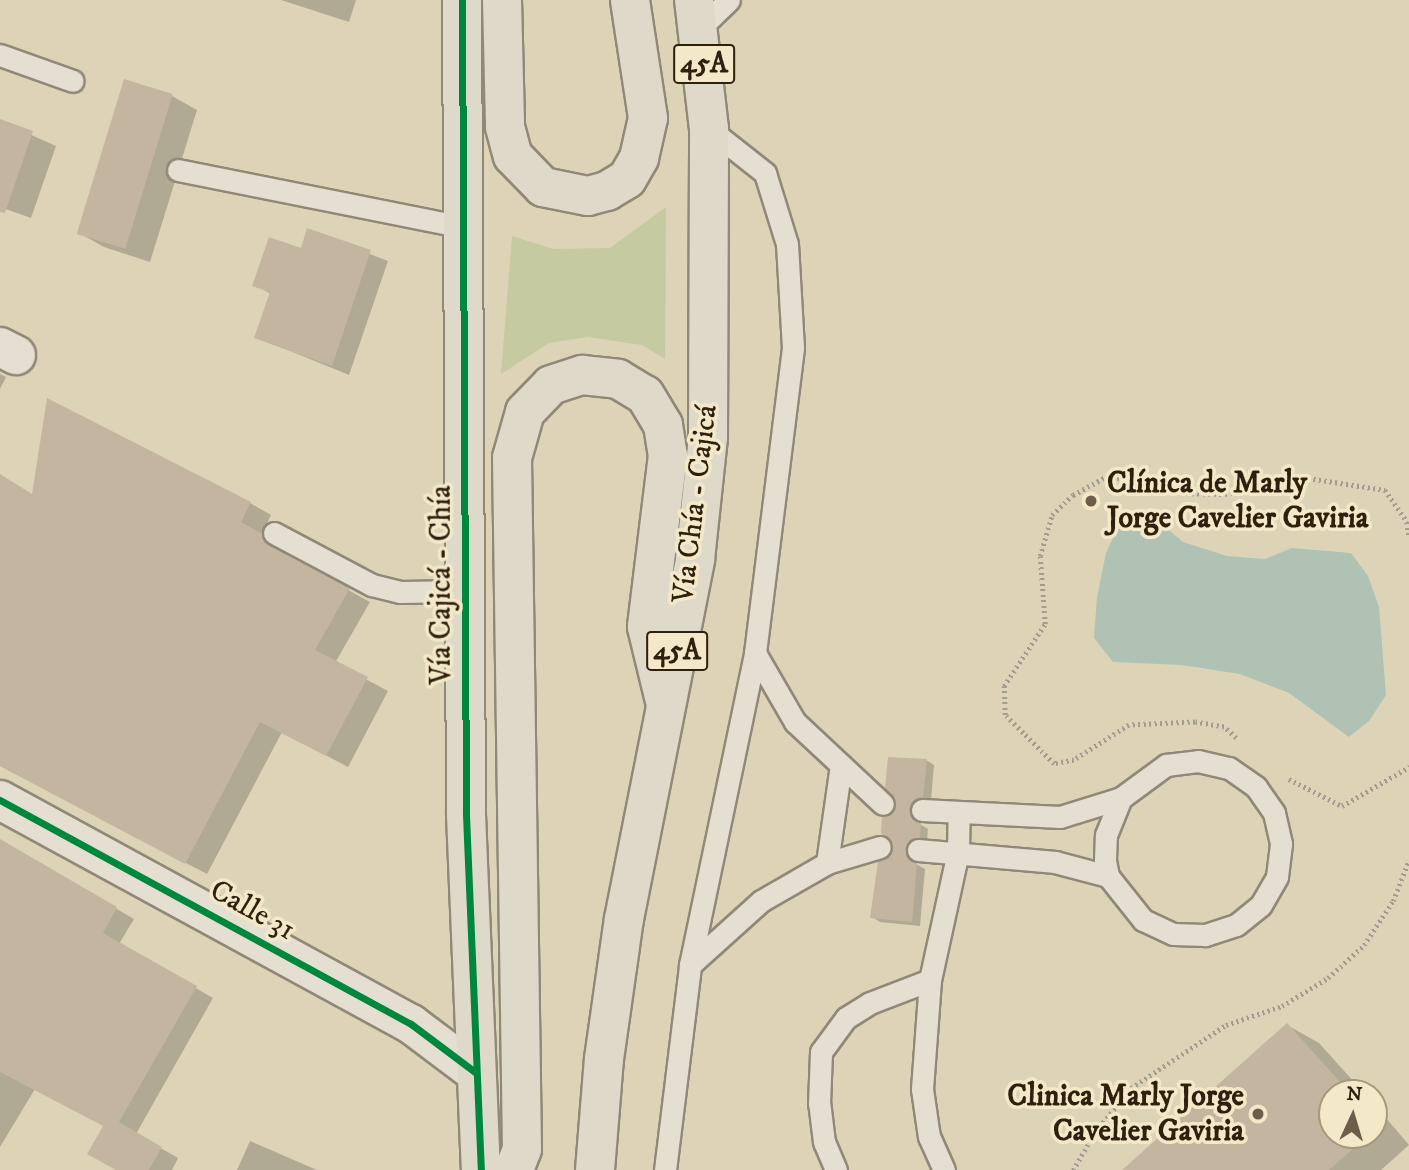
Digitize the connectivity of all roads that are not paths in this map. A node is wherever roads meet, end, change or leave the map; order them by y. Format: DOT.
graph roads {
  1 [pos="462,0"];
  2 [pos="502,0"];
  3 [pos="630,0"];
  4 [pos="729,0"];
  5 [pos="697,14"];
  6 [pos="0,55"];
  7 [pos="73,81"];
  8 [pos="709,129"];
  9 [pos="178,170"];
  10 [pos="464,227"];
  11 [pos="274,533"];
  12 [pos="464,591"];
  13 [pos="755,653"];
  14 [pos="666,705"];
  15 [pos="841,765"];
  16 [pos="1121,798"];
  17 [pos="0,800"];
  18 [pos="883,804"];
  19 [pos="922,810"];
  20 [pos="958,813"];
  21 [pos="880,847"];
  22 [pos="918,849"];
  23 [pos="958,852"];
  24 [pos="827,863"];
  25 [pos="1108,876"];
  26 [pos="690,965"];
  27 [pos="930,979"];
  28 [pos="475,1072"];
  29 [pos="481,1170"];
  30 [pos="514,1170"];
  31 [pos="595,1170"];
  32 [pos="665,1170"];
  33 [pos="836,1170"];
  34 [pos="944,1170"];
  1 -- 10 [label="highway, Vía Cajicá - Chía"];
  2 -- 3 [label="highway"];
  4 -- 5 [label="lane"];
  5 -- 8 [label="highway, Vía Chía - Cajicá / 45A"];
  6 -- 7 [label="lane"];
  8 -- 13 [label="lane"];
  8 -- 14 [label="highway, Vía Chía - Cajicá / 45A"];
  9 -- 10 [label="lane"];
  10 -- 12 [label="highway, Vía Cajicá - Chía"];
  11 -- 12 [label="lane"];
  12 -- 28 [label="highway, Vía Cajicá - Chía"];
  13 -- 15 [label="lane"];
  13 -- 26 [label="lane"];
  14 -- 30 [label="highway"];
  14 -- 31 [label="highway, Vía Chía - Cajicá / 45A"];
  15 -- 18 [label="lane"];
  15 -- 24 [label="lane"];
  16 -- 20 [label="lane"];
  16 -- 25 [label="lane"];
  16 -- 25 [label="lane"];
  17 -- 28 [label="street, Calle 31"];
  19 -- 20 [label="lane"];
  20 -- 23 [label="lane"];
  21 -- 24 [label="lane"];
  22 -- 23 [label="lane"];
  23 -- 25 [label="lane"];
  23 -- 27 [label="lane"];
  24 -- 26 [label="lane"];
  26 -- 32 [label="lane"];
  27 -- 33 [label="lane"];
  27 -- 34 [label="lane"];
  28 -- 29 [label="highway, Vía Cajicá - Chía"];
}
